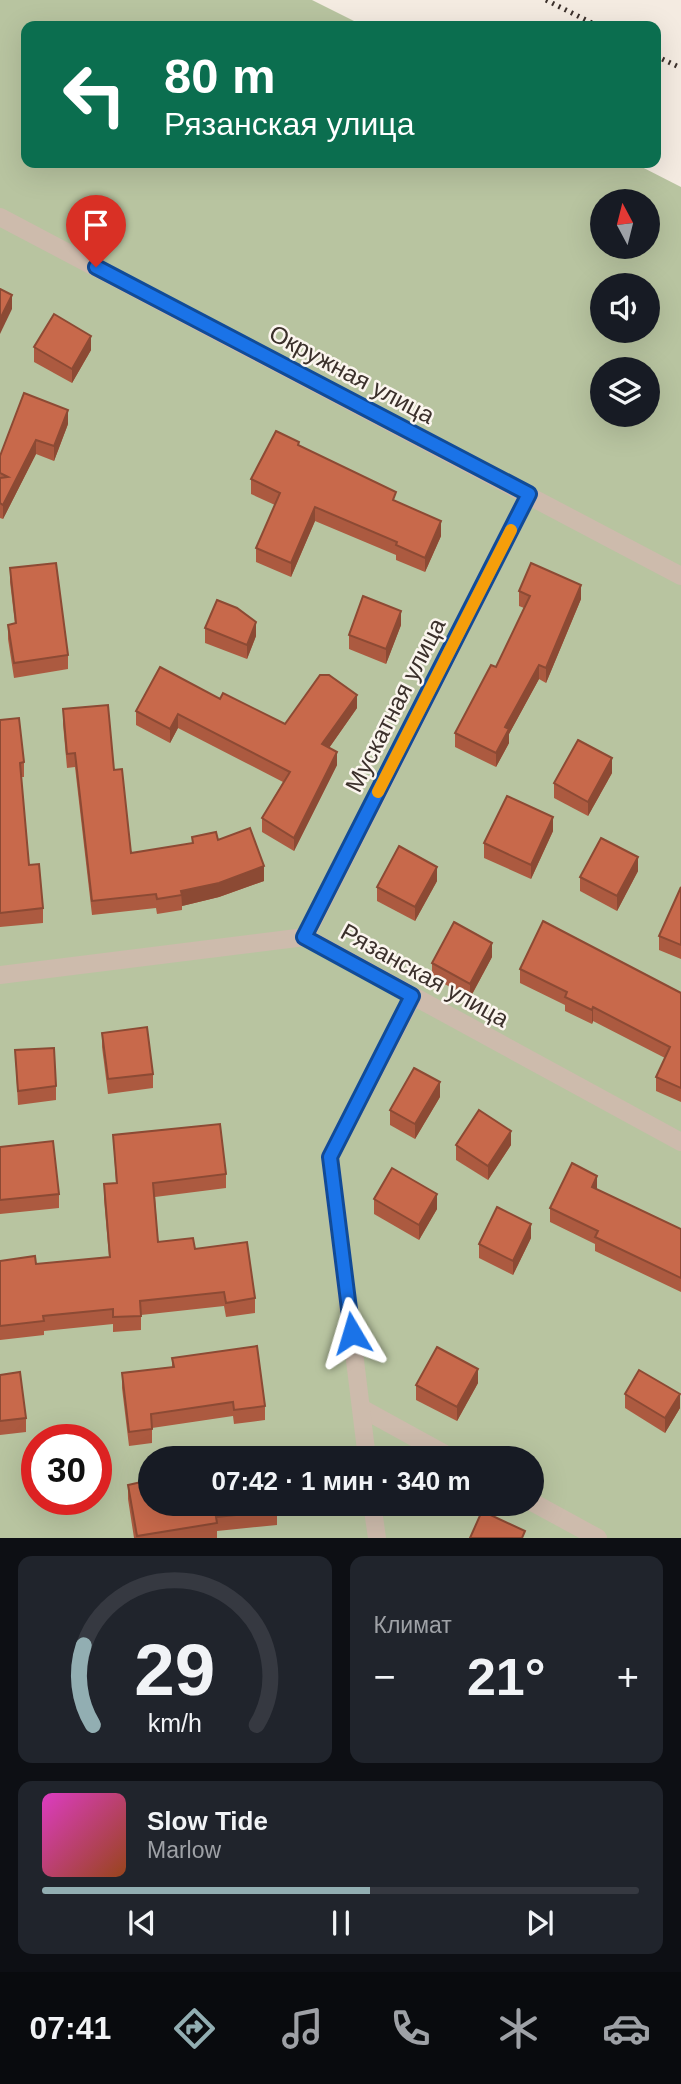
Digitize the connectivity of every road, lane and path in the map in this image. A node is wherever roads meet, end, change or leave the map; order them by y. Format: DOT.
graph roads {
  1 [pos="0,217"];
  2 [pos="529,494"];
  3 [pos="681,576"];
  4 [pos="304,937"];
  5 [pos="0,975"];
  6 [pos="412,996"];
  7 [pos="681,1142"];
  8 [pos="361,1408"];
  9 [pos="366,1446"];
  10 [pos="430,1446"];
  11 [pos="544,1509"];
  12 [pos="374,1516"];
  13 [pos="377,1538"];
  14 [pos="598,1538"];
  1 -- 2 [label="street, Окружная улица"];
  2 -- 3 [label="street, Окружная улица"];
  2 -- 4 [label="street, Мускатная улица"];
  4 -- 5 [label="street, Рязанская улица"];
  4 -- 6 [label="street, Рязанская улица"];
  6 -- 7 [label="street, Рязанская улица"];
  6 -- 8 [label="street"];
  8 -- 9 [label="street"];
  8 -- 10 [label="street"];
  11 -- 14 [label="street"];
  12 -- 13 [label="street"];
}
